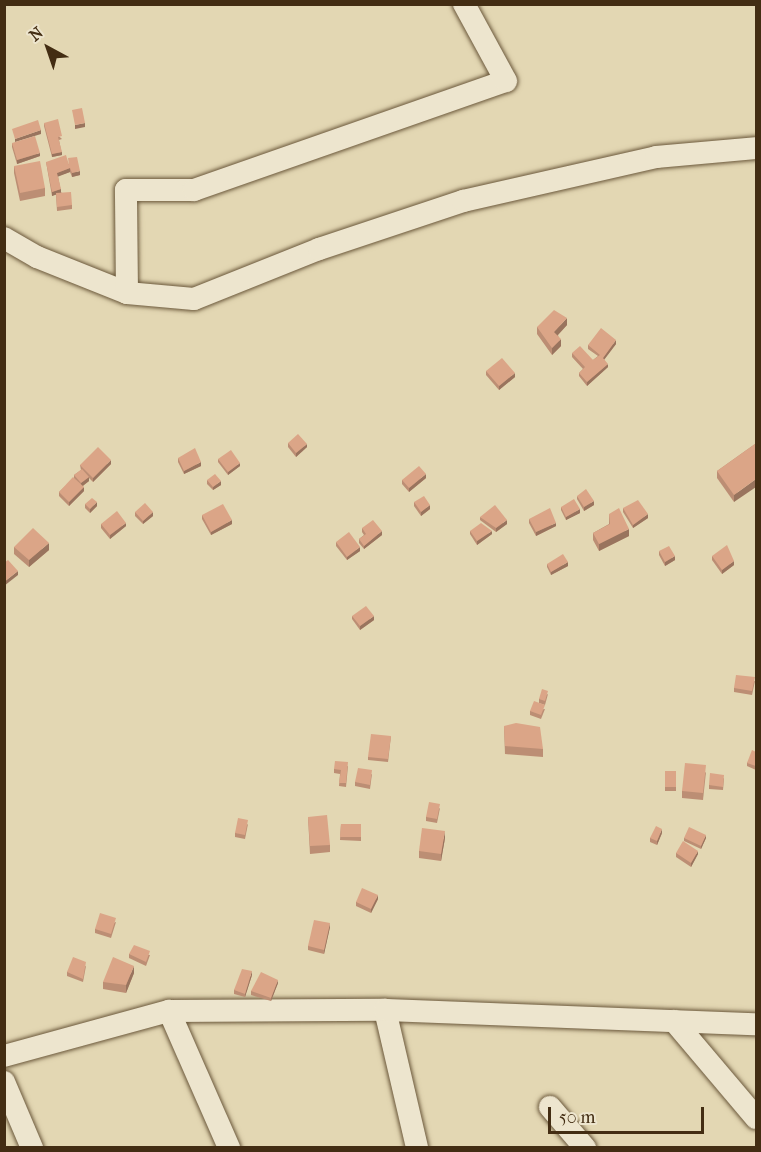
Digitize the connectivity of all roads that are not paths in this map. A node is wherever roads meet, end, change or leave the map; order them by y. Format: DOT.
graph roads {
  1 [pos="464,4"];
  2 [pos="756,148"];
  3 [pos="4,238"];
  4 [pos="127,293"];
  5 [pos="385,1010"];
  6 [pos="169,1011"];
  7 [pos="674,1021"];
  8 [pos="756,1024"];
  9 [pos="4,1056"];
  10 [pos="4,1082"];
  11 [pos="550,1107"];
  12 [pos="756,1118"];
  13 [pos="32,1148"];
  14 [pos="229,1148"];
  15 [pos="417,1148"];
  16 [pos="585,1148"];
  1 -- 4 [label="street"];
  2 -- 4 [label="street"];
  3 -- 4 [label="street"];
  5 -- 6 [label="street"];
  5 -- 7 [label="street"];
  5 -- 15 [label="street"];
  6 -- 9 [label="street"];
  6 -- 14 [label="street"];
  7 -- 8 [label="street"];
  7 -- 12 [label="street"];
  10 -- 13 [label="street"];
  11 -- 16 [label="street"];
}
